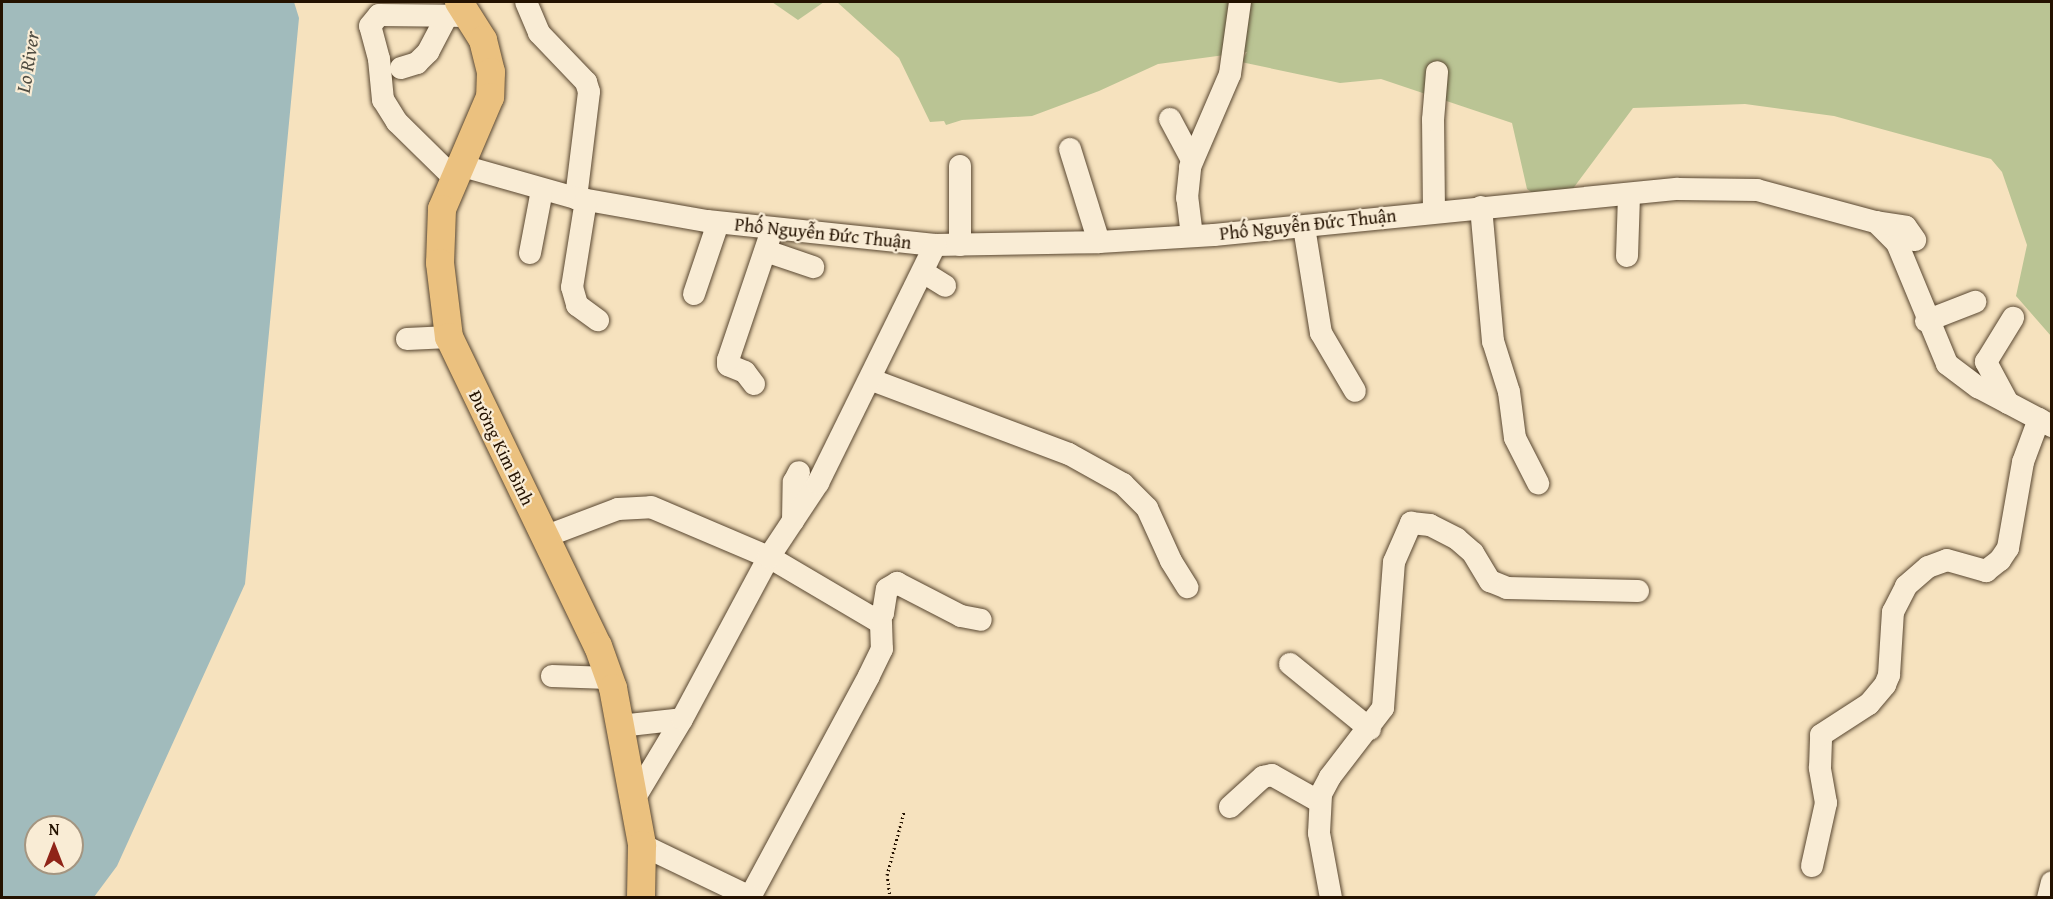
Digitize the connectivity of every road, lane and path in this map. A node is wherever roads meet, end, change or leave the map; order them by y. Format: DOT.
graph roads {
  1 [pos="526,2"];
  2 [pos="1240,2"];
  3 [pos="459,11"];
  4 [pos="401,68"];
  5 [pos="1437,72"];
  6 [pos="1170,118"];
  7 [pos="1070,149"];
  8 [pos="1192,160"];
  9 [pos="960,166"];
  10 [pos="456,172"];
  11 [pos="542,190"];
  12 [pos="1629,195"];
  13 [pos="581,199"];
  14 [pos="1481,207"];
  15 [pos="1434,213"];
  16 [pos="1876,222"];
  17 [pos="718,223"];
  18 [pos="1304,227"];
  19 [pos="1192,236"];
  20 [pos="769,240"];
  21 [pos="1915,240"];
  22 [pos="1099,242"];
  23 [pos="935,245"];
  24 [pos="960,245"];
  25 [pos="530,253"];
  26 [pos="1627,256"];
  27 [pos="813,267"];
  28 [pos="922,272"];
  29 [pos="945,286"];
  30 [pos="694,294"];
  31 [pos="1975,302"];
  32 [pos="2013,318"];
  33 [pos="598,320"];
  34 [pos="1926,321"];
  35 [pos="449,337"];
  36 [pos="407,339"];
  37 [pos="872,380"];
  38 [pos="754,384"];
  39 [pos="1355,391"];
  40 [pos="2008,403"];
  41 [pos="2045,423"];
  42 [pos="799,472"];
  43 [pos="1538,483"];
  44 [pos="793,521"];
  45 [pos="544,537"];
  46 [pos="769,557"];
  47 [pos="1187,587"];
  48 [pos="1638,591"];
  49 [pos="875,617"];
  50 [pos="981,620"];
  51 [pos="1290,664"];
  52 [pos="552,676"];
  53 [pos="609,678"];
  54 [pos="682,719"];
  55 [pos="620,726"];
  56 [pos="1370,729"];
  57 [pos="634,800"];
  58 [pos="1320,802"];
  59 [pos="1230,807"];
  60 [pos="904,812"];
  61 [pos="642,845"];
  62 [pos="1812,866"];
  63 [pos="2052,882"];
  64 [pos="641,897"];
  65 [pos="751,897"];
  66 [pos="890,897"];
  67 [pos="1331,897"];
  68 [pos="2048,897"];
  1 -- 13 [label="street"];
  2 -- 8 [label="street"];
  3 -- 4 [label="street"];
  3 -- 10 [label="main road, Đường Kim Bình"];
  3 -- 10 [label="street"];
  5 -- 15 [label="street"];
  6 -- 8 [label="street"];
  7 -- 22 [label="street"];
  8 -- 19 [label="street"];
  9 -- 24 [label="street"];
  10 -- 11 [label="street, Phố Nguyễn Đức Thuận"];
  10 -- 35 [label="main road, Đường Kim Bình"];
  11 -- 13 [label="street, Phố Nguyễn Đức Thuận"];
  11 -- 25 [label="street"];
  12 -- 14 [label="street, Phố Nguyễn Đức Thuận"];
  12 -- 16 [label="street, Phố Nguyễn Đức Thuận"];
  12 -- 26 [label="street"];
  13 -- 17 [label="street, Phố Nguyễn Đức Thuận"];
  13 -- 33 [label="street"];
  14 -- 15 [label="street, Phố Nguyễn Đức Thuận"];
  14 -- 43 [label="street"];
  15 -- 18 [label="street, Phố Nguyễn Đức Thuận"];
  16 -- 21 [label="street, Phố Nguyễn Đức Thuận"];
  16 -- 34 [label="street"];
  17 -- 20 [label="street, Phố Nguyễn Đức Thuận"];
  17 -- 30 [label="street"];
  18 -- 19 [label="street, Phố Nguyễn Đức Thuận"];
  18 -- 39 [label="street"];
  19 -- 22 [label="street, Phố Nguyễn Đức Thuận"];
  20 -- 23 [label="street, Phố Nguyễn Đức Thuận"];
  20 -- 27 [label="street"];
  20 -- 38 [label="street"];
  22 -- 24 [label="street, Phố Nguyễn Đức Thuận"];
  23 -- 24 [label="street, Phố Nguyễn Đức Thuận"];
  23 -- 28 [label="street"];
  28 -- 29 [label="street"];
  28 -- 37 [label="street"];
  31 -- 34 [label="street"];
  32 -- 40 [label="street"];
  34 -- 40 [label="street"];
  35 -- 36 [label="street"];
  35 -- 45 [label="main road, Đường Kim Bình"];
  37 -- 44 [label="street"];
  37 -- 47 [label="street"];
  40 -- 41 [label="street"];
  41 -- 62 [label="street"];
  42 -- 44 [label="street"];
  44 -- 46 [label="street"];
  45 -- 46 [label="street"];
  45 -- 53 [label="main road, Đường Kim Bình"];
  46 -- 49 [label="street"];
  46 -- 54 [label="street"];
  48 -- 56 [label="street"];
  49 -- 50 [label="street"];
  49 -- 65 [label="street"];
  51 -- 56 [label="street"];
  52 -- 53 [label="street"];
  53 -- 55 [label="main road, Đường Kim Bình"];
  54 -- 55 [label="street"];
  54 -- 57 [label="street"];
  55 -- 57 [label="main road, Đường Kim Bình"];
  56 -- 58 [label="street"];
  57 -- 61 [label="main road, Đường Kim Bình"];
  58 -- 59 [label="street"];
  58 -- 67 [label="street"];
  60 -- 66 [label="path"];
  61 -- 64 [label="main road, Đường Kim Bình"];
  61 -- 65 [label="street"];
  63 -- 68 [label="street"];
}
